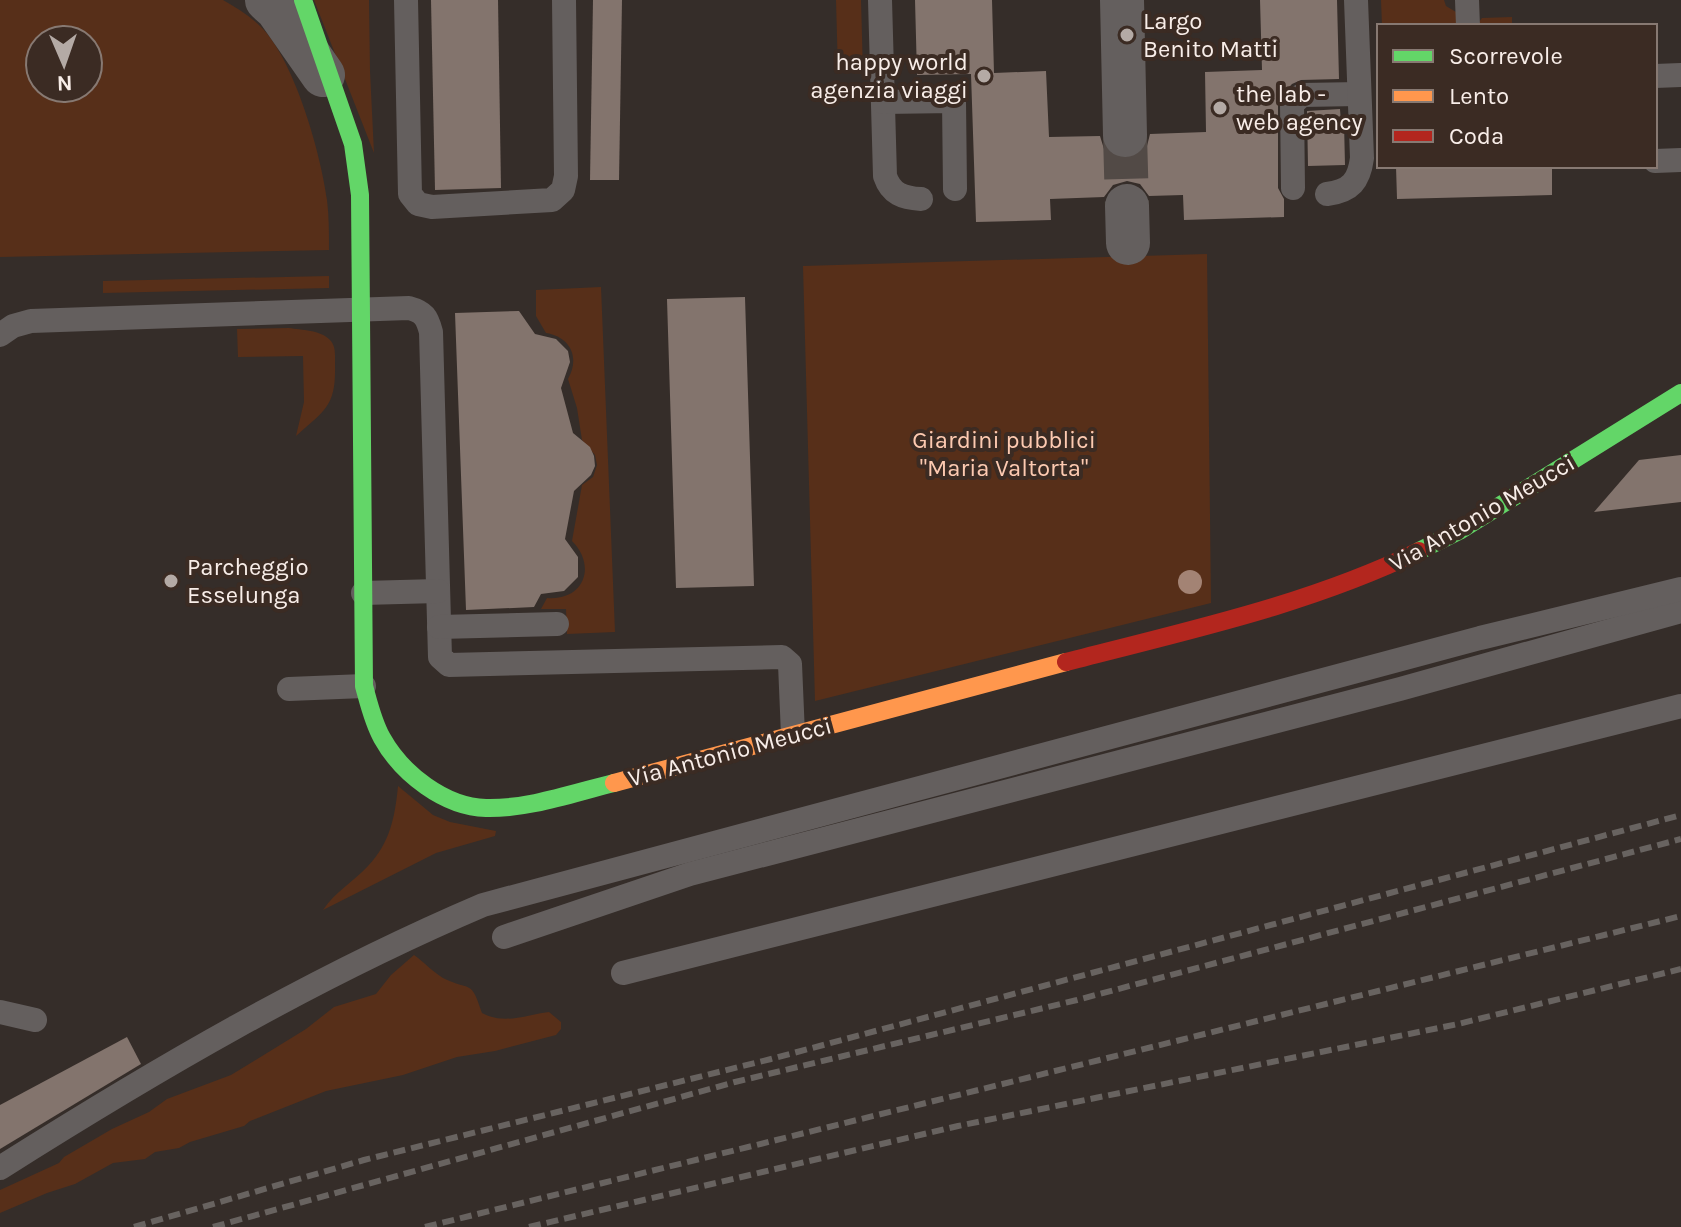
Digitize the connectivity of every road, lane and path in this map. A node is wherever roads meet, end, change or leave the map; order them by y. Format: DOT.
graph roads {
  1 [pos="267,0"];
  2 [pos="303,0"];
  3 [pos="406,0"];
  4 [pos="564,0"];
  5 [pos="880,0"];
  6 [pos="1122,0"];
  7 [pos="1356,0"];
  8 [pos="1467,0"];
  9 [pos="1468,24"];
  10 [pos="1681,75"];
  11 [pos="1657,76"];
  12 [pos="1359,94"];
  13 [pos="339,100"];
  14 [pos="883,102"];
  15 [pos="1125,135"];
  16 [pos="1681,160"];
  17 [pos="1657,161"];
  18 [pos="1293,188"];
  19 [pos="955,189"];
  20 [pos="1327,194"];
  21 [pos="921,199"];
  22 [pos="359,310"];
  23 [pos="0,335"];
  24 [pos="1681,393"];
  25 [pos="1681,589"];
  26 [pos="438,591"];
  27 [pos="363,593"];
  28 [pos="1681,611"];
  29 [pos="557,624"];
  30 [pos="439,627"];
  31 [pos="364,686"];
  32 [pos="289,689"];
  33 [pos="1681,706"];
  34 [pos="793,735"];
  35 [pos="504,937"];
  36 [pos="623,973"];
  37 [pos="0,1012"];
  38 [pos="19,1025"];
  39 [pos="0,1168"];
  1 -- 13 [label="street, Via Antonio Meucci"];
  2 -- 13 [label="street, Via Antonio Meucci"];
  3 -- 4 [label="lane"];
  5 -- 14 [label="lane"];
  6 -- 15 [label="street"];
  7 -- 12 [label="lane"];
  8 -- 9 [label="lane"];
  10 -- 11 [label="lane"];
  12 -- 18 [label="lane"];
  12 -- 20 [label="lane"];
  13 -- 22 [label="street, Via Antonio Meucci"];
  14 -- 19 [label="lane"];
  14 -- 21 [label="lane"];
  16 -- 17 [label="lane"];
  22 -- 23 [label="lane"];
  22 -- 26 [label="lane"];
  22 -- 27 [label="street, Via Antonio Meucci"];
  24 -- 34 [label="street, Via Antonio Meucci"];
  25 -- 39 [label="lane"];
  26 -- 27 [label="lane"];
  26 -- 30 [label="lane"];
  27 -- 31 [label="street, Via Antonio Meucci"];
  28 -- 35 [label="lane"];
  29 -- 30 [label="lane"];
  30 -- 34 [label="lane"];
  31 -- 32 [label="lane"];
  31 -- 34 [label="street, Via Antonio Meucci"];
  33 -- 36 [label="lane"];
  37 -- 38 [label="lane"];
}
